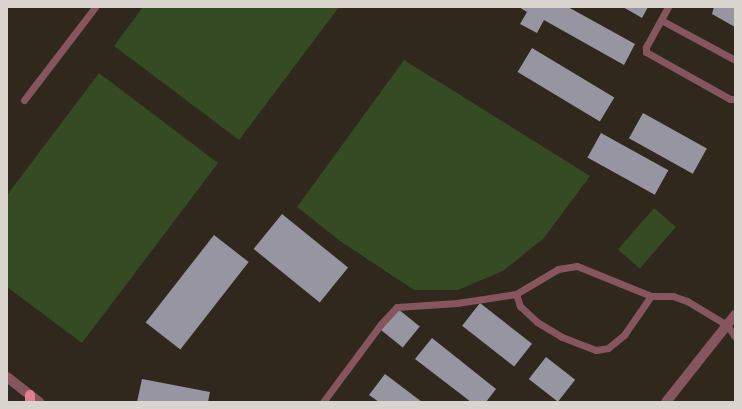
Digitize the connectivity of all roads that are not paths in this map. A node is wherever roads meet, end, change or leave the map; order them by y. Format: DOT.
graph roads {
  1 [pos="95,7"];
  2 [pos="668,7"];
  3 [pos="661,20"];
  4 [pos="735,60"];
  5 [pos="735,99"];
  6 [pos="24,100"];
  7 [pos="516,294"];
  8 [pos="651,296"];
  9 [pos="735,314"];
  10 [pos="727,325"];
  11 [pos="735,337"];
  12 [pos="7,377"];
  13 [pos="30,398"];
  14 [pos="39,402"];
  15 [pos="322,402"];
  16 [pos="666,402"];
  1 -- 6 [label="lane"];
  2 -- 3 [label="lane"];
  3 -- 4 [label="lane"];
  3 -- 5 [label="lane"];
  7 -- 8 [label="lane"];
  7 -- 8 [label="lane"];
  7 -- 15 [label="lane"];
  8 -- 10 [label="lane"];
  9 -- 10 [label="street"];
  10 -- 11 [label="lane"];
  10 -- 16 [label="street"];
  12 -- 13 [label="street"];
  13 -- 14 [label="street"];
}
